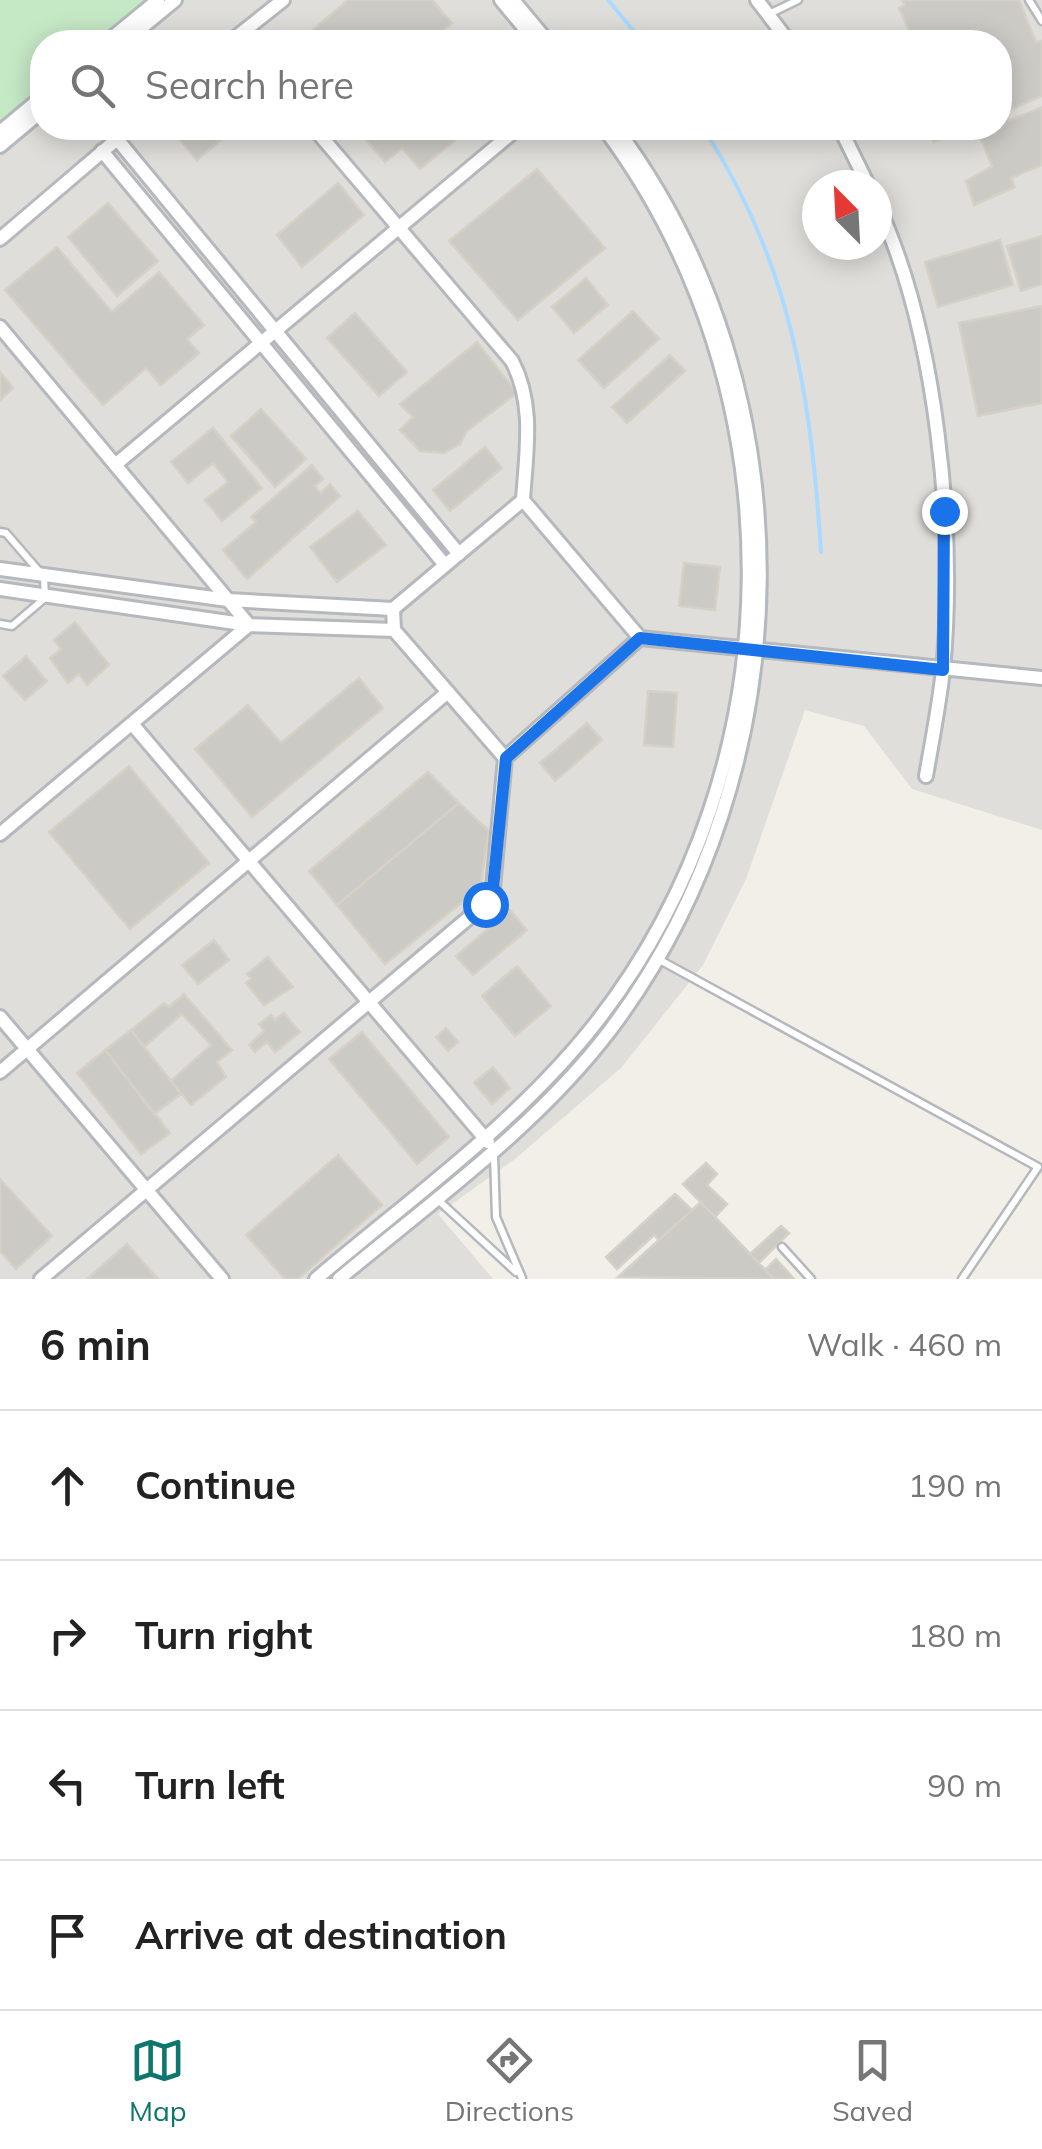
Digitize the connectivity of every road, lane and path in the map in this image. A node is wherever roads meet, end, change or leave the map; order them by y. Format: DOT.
graph roads {
  1 [pos="158,0"];
  2 [pos="175,0"];
  3 [pos="283,0"];
  4 [pos="501,0"];
  5 [pos="513,0"];
  6 [pos="757,0"];
  7 [pos="798,0"];
  8 [pos="1029,0"];
  9 [pos="768,14"];
  10 [pos="1042,21"];
  11 [pos="526,23"];
  12 [pos="122,30"];
  13 [pos="139,30"];
  14 [pos="249,30"];
  15 [pos="530,30"];
  16 [pos="534,30"];
  17 [pos="780,30"];
  18 [pos="30,107"];
  19 [pos="30,121"];
  20 [pos="0,132"];
  21 [pos="116,140"];
  22 [pos="118,140"];
  23 [pos="324,140"];
  24 [pos="503,140"];
  25 [pos="612,140"];
  26 [pos="624,140"];
  27 [pos="846,140"];
  28 [pos="0,146"];
  29 [pos="102,152"];
  30 [pos="861,170"];
  31 [pos="398,226"];
  32 [pos="0,239"];
  33 [pos="892,246"];
  34 [pos="694,275"];
  35 [pos="0,326"];
  36 [pos="276,331"];
  37 [pos="262,343"];
  38 [pos="115,464"];
  39 [pos="523,500"];
  40 [pos="0,532"];
  41 [pos="459,554"];
  42 [pos="445,565"];
  43 [pos="0,569"];
  44 [pos="44,577"];
  45 [pos="0,589"];
  46 [pos="45,598"];
  47 [pos="228,600"];
  48 [pos="393,609"];
  49 [pos="0,624"];
  50 [pos="249,625"];
  51 [pos="394,630"];
  52 [pos="640,638"];
  53 [pos="751,652"];
  54 [pos="943,670"];
  55 [pos="1042,678"];
  56 [pos="448,692"];
  57 [pos="133,725"];
  58 [pos="506,758"];
  59 [pos="926,776"];
  60 [pos="0,834"];
  61 [pos="250,863"];
  62 [pos="658,959"];
  63 [pos="367,999"];
  64 [pos="0,1017"];
  65 [pos="28,1050"];
  66 [pos="0,1072"];
  67 [pos="484,1137"];
  68 [pos="494,1149"];
  69 [pos="424,1188"];
  70 [pos="147,1191"];
  71 [pos="436,1198"];
  72 [pos="782,1247"];
  73 [pos="41,1279"];
  74 [pos="222,1279"];
  75 [pos="316,1279"];
  76 [pos="339,1279"];
  77 [pos="522,1279"];
  78 [pos="811,1279"];
  79 [pos="962,1279"];
  1 -- 12 [label="street"];
  2 -- 13 [label="street"];
  3 -- 14 [label="street"];
  4 -- 11 [label="street"];
  5 -- 11 [label="street"];
  6 -- 9 [label="street"];
  7 -- 9 [label="lane"];
  8 -- 10 [label="lane"];
  9 -- 17 [label="street"];
  11 -- 15 [label="street"];
  11 -- 16 [label="street"];
  18 -- 20 [label="street"];
  19 -- 28 [label="street"];
  21 -- 29 [label="street"];
  22 -- 36 [label="street"];
  23 -- 31 [label="street"];
  24 -- 31 [label="street"];
  25 -- 34 [label="street"];
  26 -- 34 [label="street"];
  27 -- 30 [label="street"];
  29 -- 32 [label="street"];
  29 -- 37 [label="street"];
  31 -- 36 [label="street"];
  31 -- 39 [label="street"];
  33 -- 54 [label="street"];
  34 -- 53 [label="street"];
  35 -- 38 [label="street"];
  36 -- 37 [label="street"];
  36 -- 41 [label="street"];
  37 -- 38 [label="street"];
  37 -- 42 [label="street"];
  38 -- 47 [label="street"];
  39 -- 41 [label="street"];
  39 -- 52 [label="street"];
  40 -- 44 [label="lane"];
  41 -- 42 [label="street"];
  42 -- 48 [label="street"];
  43 -- 44 [label="street"];
  44 -- 46 [label="lane"];
  44 -- 47 [label="street"];
  45 -- 46 [label="street"];
  46 -- 49 [label="lane"];
  46 -- 50 [label="street"];
  47 -- 48 [label="street"];
  47 -- 50 [label="street"];
  48 -- 51 [label="street"];
  50 -- 51 [label="street"];
  50 -- 57 [label="street"];
  51 -- 56 [label="street"];
  52 -- 53 [label="street"];
  52 -- 58 [label="street"];
  53 -- 54 [label="street"];
  53 -- 62 [label="street"];
  53 -- 67 [label="street"];
  54 -- 55 [label="street"];
  54 -- 59 [label="street"];
  56 -- 58 [label="street"];
  56 -- 61 [label="street"];
  57 -- 60 [label="street"];
  57 -- 61 [label="street"];
  58 -- 63 [label="street"];
  61 -- 63 [label="street"];
  61 -- 65 [label="street"];
  62 -- 68 [label="street"];
  62 -- 79 [label="lane"];
  63 -- 67 [label="street"];
  63 -- 70 [label="street"];
  64 -- 65 [label="street"];
  65 -- 66 [label="street"];
  65 -- 70 [label="street"];
  67 -- 68 [label="street"];
  67 -- 69 [label="street"];
  68 -- 71 [label="street"];
  68 -- 77 [label="lane"];
  69 -- 71 [label="street"];
  69 -- 75 [label="street"];
  70 -- 73 [label="street"];
  70 -- 74 [label="street"];
  71 -- 76 [label="street"];
  71 -- 77 [label="lane"];
  72 -- 78 [label="lane"];
}
